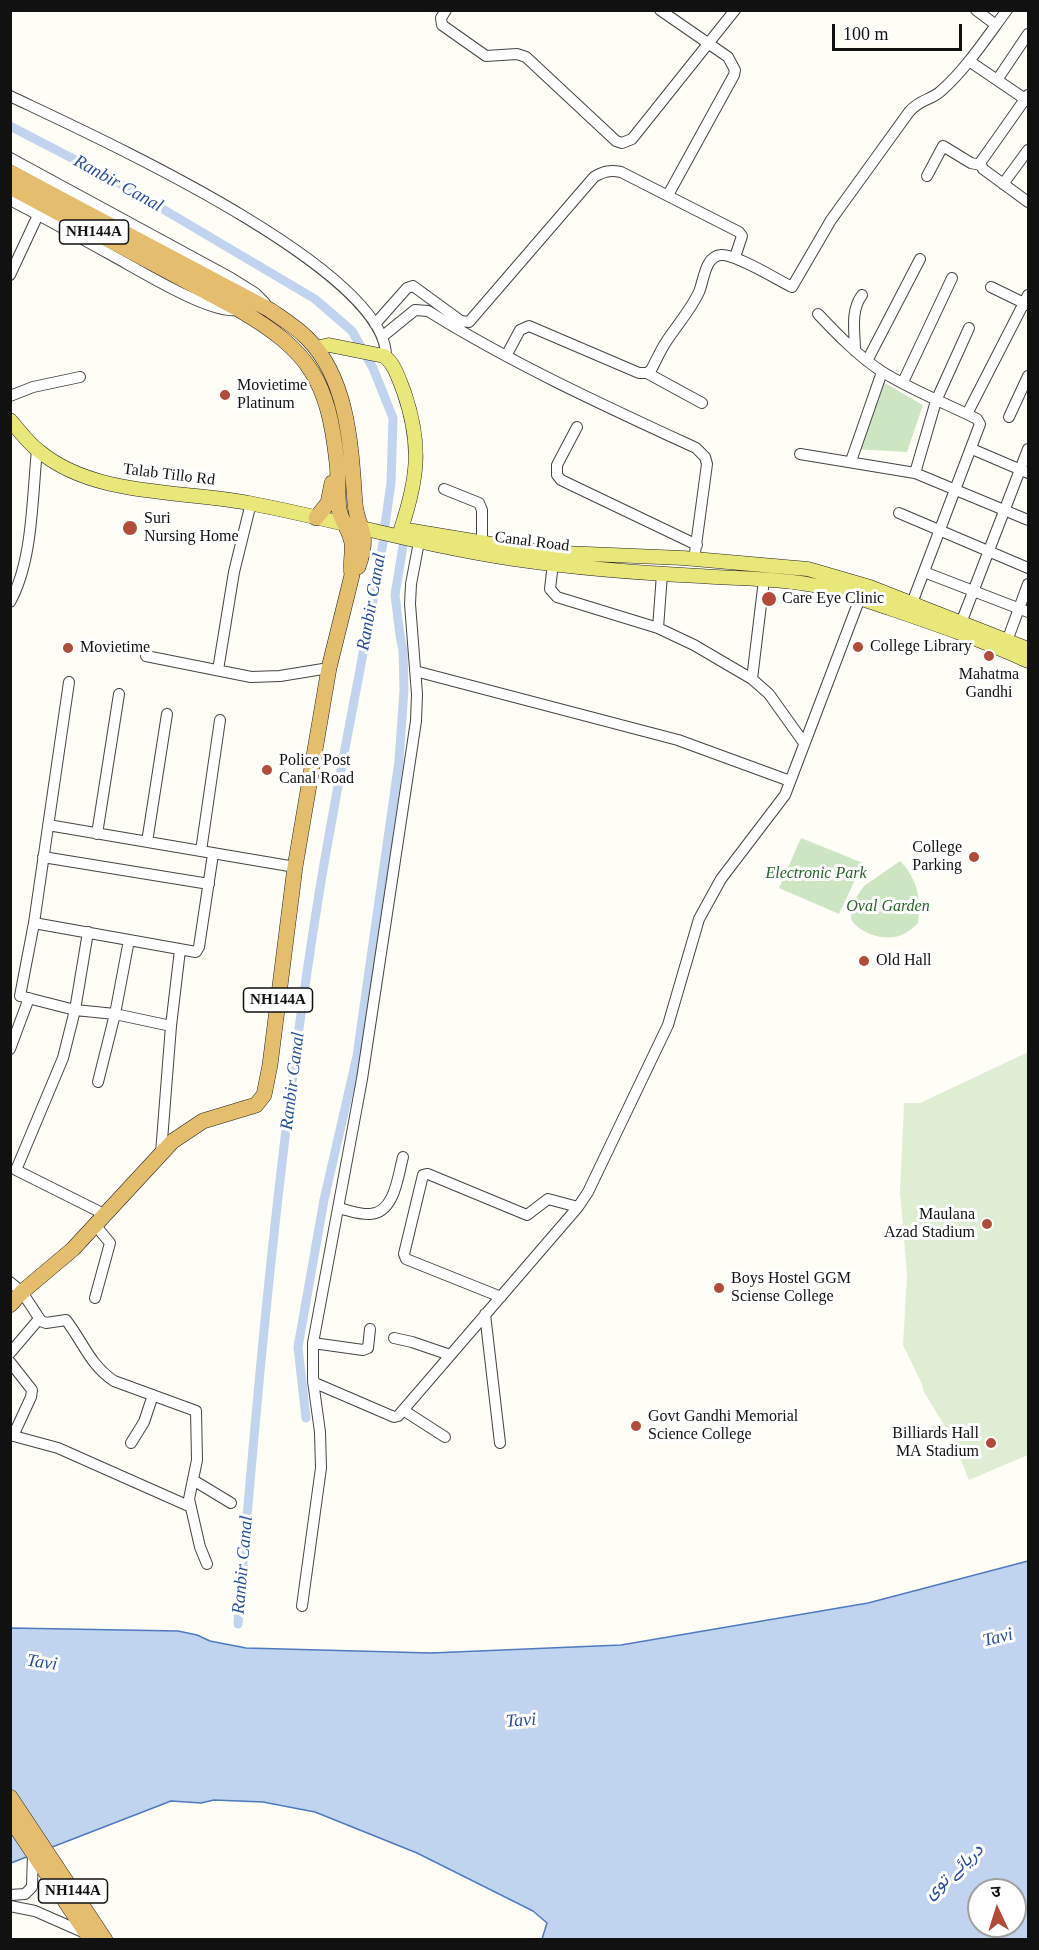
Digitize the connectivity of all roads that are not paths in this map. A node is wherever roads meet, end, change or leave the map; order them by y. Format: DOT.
graph roads {
  1 [pos="446,10"];
  2 [pos="660,10"];
  3 [pos="735,10"];
  4 [pos="976,10"];
  5 [pos="1007,10"];
  6 [pos="996,25"];
  7 [pos="1029,34"];
  8 [pos="708,44"];
  9 [pos="969,61"];
  10 [pos="997,80"];
  11 [pos="10,96"];
  12 [pos="1028,98"];
  13 [pos="1029,150"];
  14 [pos="10,158"];
  15 [pos="980,165"];
  16 [pos="10,172"];
  17 [pos="927,176"];
  18 [pos="1003,184"];
  19 [pos="10,187"];
  20 [pos="668,195"];
  21 [pos="10,200"];
  22 [pos="1029,202"];
  23 [pos="38,215"];
  24 [pos="735,257"];
  25 [pos="920,259"];
  26 [pos="182,272"];
  27 [pos="10,275"];
  28 [pos="952,278"];
  29 [pos="991,287"];
  30 [pos="862,295"];
  31 [pos="1027,301"];
  32 [pos="238,309"];
  33 [pos="270,310"];
  34 [pos="818,314"];
  35 [pos="375,324"];
  36 [pos="969,328"];
  37 [pos="383,336"];
  38 [pos="316,348"];
  39 [pos="855,351"];
  40 [pos="380,356"];
  41 [pos="506,356"];
  42 [pos="867,361"];
  43 [pos="882,372"];
  44 [pos="647,373"];
  45 [pos="1029,376"];
  46 [pos="80,377"];
  47 [pos="903,382"];
  48 [pos="10,396"];
  49 [pos="936,401"];
  50 [pos="702,403"];
  51 [pos="967,414"];
  52 [pos="1009,417"];
  53 [pos="10,420"];
  54 [pos="577,427"];
  55 [pos="972,449"];
  56 [pos="1029,449"];
  57 [pos="37,450"];
  58 [pos="800,454"];
  59 [pos="851,461"];
  60 [pos="337,464"];
  61 [pos="1025,471"];
  62 [pos="915,473"];
  63 [pos="444,489"];
  64 [pos="956,491"];
  65 [pos="251,503"];
  66 [pos="1004,511"];
  67 [pos="899,513"];
  68 [pos="316,518"];
  69 [pos="1029,520"];
  70 [pos="354,524"];
  71 [pos="940,531"];
  72 [pos="419,542"];
  73 [pos="482,544"];
  74 [pos="697,545"];
  75 [pos="989,551"];
  76 [pos="694,560"];
  77 [pos="553,563"];
  78 [pos="1029,568"];
  79 [pos="924,572"];
  80 [pos="662,574"];
  81 [pos="764,580"];
  82 [pos="1029,584"];
  83 [pos="973,591"];
  84 [pos="860,598"];
  85 [pos="10,603"];
  86 [pos="912,603"];
  87 [pos="1024,610"];
  88 [pos="961,623"];
  89 [pos="658,628"];
  90 [pos="1006,641"];
  91 [pos="1029,649"];
  92 [pos="147,656"];
  93 [pos="1029,661"];
  94 [pos="329,668"];
  95 [pos="218,670"];
  96 [pos="415,671"];
  97 [pos="752,679"];
  98 [pos="69,682"];
  99 [pos="119,694"];
  100 [pos="167,714"];
  101 [pos="220,720"];
  102 [pos="804,743"];
  103 [pos="790,781"];
  104 [pos="48,825"];
  105 [pos="97,834"];
  106 [pos="147,842"];
  107 [pos="201,851"];
  108 [pos="213,854"];
  109 [pos="43,858"];
  110 [pos="295,867"];
  111 [pos="208,884"];
  112 [pos="34,923"];
  113 [pos="88,932"];
  114 [pos="129,940"];
  115 [pos="180,950"];
  116 [pos="20,996"];
  117 [pos="75,1010"];
  118 [pos="115,1014"];
  119 [pos="171,1026"];
  120 [pos="10,1049"];
  121 [pos="98,1082"];
  122 [pos="161,1153"];
  123 [pos="403,1157"];
  124 [pos="13,1168"];
  125 [pos="578,1207"];
  126 [pos="338,1208"];
  127 [pos="103,1228"];
  128 [pos="16,1287"];
  129 [pos="501,1297"];
  130 [pos="95,1298"];
  131 [pos="10,1305"];
  132 [pos="35,1314"];
  133 [pos="485,1314"];
  134 [pos="370,1329"];
  135 [pos="394,1338"];
  136 [pos="314,1343"];
  137 [pos="10,1353"];
  138 [pos="450,1355"];
  139 [pos="10,1362"];
  140 [pos="313,1381"];
  141 [pos="153,1395"];
  142 [pos="403,1410"];
  143 [pos="12,1436"];
  144 [pos="445,1437"];
  145 [pos="131,1443"];
  146 [pos="500,1443"];
  147 [pos="193,1480"];
  148 [pos="231,1503"];
  149 [pos="191,1507"];
  150 [pos="207,1564"];
  151 [pos="302,1606"];
  152 [pos="10,1797"];
  153 [pos="10,1818"];
  154 [pos="35,1848"];
  155 [pos="10,1895"];
  156 [pos="10,1906"];
  157 [pos="89,1937"];
  158 [pos="105,1940"];
  1 -- 8 [label="street"];
  2 -- 8 [label="street"];
  3 -- 8 [label="street"];
  4 -- 6 [label="street"];
  5 -- 6 [label="street"];
  6 -- 9 [label="street"];
  7 -- 10 [label="street"];
  8 -- 20 [label="street"];
  9 -- 10 [label="street"];
  9 -- 24 [label="street"];
  10 -- 12 [label="street"];
  11 -- 35 [label="street"];
  12 -- 15 [label="street"];
  13 -- 18 [label="street"];
  14 -- 33 [label="street"];
  15 -- 17 [label="street"];
  15 -- 18 [label="street"];
  16 -- 26 [label="highway, NH144A"];
  18 -- 22 [label="street"];
  19 -- 26 [label="highway, NH144A"];
  20 -- 24 [label="street"];
  20 -- 35 [label="street"];
  21 -- 23 [label="street"];
  23 -- 27 [label="street"];
  23 -- 32 [label="street"];
  24 -- 44 [label="street"];
  25 -- 42 [label="street"];
  26 -- 32 [label="highway, NH144A"];
  26 -- 33 [label="highway, NH144A"];
  28 -- 47 [label="street"];
  29 -- 31 [label="street"];
  30 -- 39 [label="street"];
  31 -- 51 [label="street"];
  32 -- 60 [label="highway, NH144A"];
  33 -- 38 [label="highway, NH144A"];
  34 -- 39 [label="street"];
  35 -- 37 [label="street"];
  36 -- 49 [label="street"];
  37 -- 40 [label="street"];
  37 -- 41 [label="street"];
  38 -- 40 [label="main road"];
  38 -- 70 [label="highway, NH144A"];
  39 -- 42 [label="street"];
  40 -- 73 [label="main road, Canal Road"];
  41 -- 44 [label="street"];
  41 -- 74 [label="street"];
  42 -- 43 [label="street"];
  43 -- 47 [label="street"];
  43 -- 59 [label="street"];
  44 -- 50 [label="street"];
  45 -- 52 [label="street"];
  46 -- 48 [label="street"];
  47 -- 49 [label="street"];
  49 -- 51 [label="street"];
  49 -- 62 [label="street"];
  51 -- 55 [label="street"];
  53 -- 57 [label="main road, Talab Tillo Rd"];
  54 -- 74 [label="street"];
  55 -- 61 [label="street"];
  55 -- 64 [label="street"];
  56 -- 61 [label="street"];
  57 -- 65 [label="main road, Talab Tillo Rd"];
  57 -- 85 [label="street"];
  58 -- 59 [label="street"];
  59 -- 62 [label="street"];
  60 -- 68 [label="highway"];
  60 -- 70 [label="highway, NH144A"];
  61 -- 66 [label="street"];
  62 -- 64 [label="street"];
  63 -- 73 [label="street"];
  64 -- 66 [label="street"];
  64 -- 71 [label="street"];
  65 -- 68 [label="main road, Talab Tillo Rd"];
  65 -- 95 [label="street"];
  66 -- 69 [label="street"];
  66 -- 75 [label="street"];
  67 -- 71 [label="street"];
  68 -- 70 [label="main road, Talab Tillo Rd"];
  70 -- 72 [label="main road, Canal Road"];
  70 -- 94 [label="highway, NH144A"];
  71 -- 75 [label="street"];
  71 -- 79 [label="street"];
  72 -- 77 [label="main road, Canal Road"];
  72 -- 96 [label="street"];
  73 -- 76 [label="main road, Canal Road"];
  74 -- 76 [label="street"];
  75 -- 78 [label="street"];
  75 -- 83 [label="street"];
  76 -- 86 [label="main road, Canal Road"];
  77 -- 80 [label="main road, Canal Road"];
  77 -- 89 [label="street"];
  79 -- 83 [label="street"];
  79 -- 86 [label="street"];
  80 -- 81 [label="main road, Canal Road"];
  80 -- 89 [label="street"];
  81 -- 84 [label="main road, Canal Road"];
  81 -- 97 [label="street"];
  82 -- 87 [label="street"];
  83 -- 87 [label="street"];
  83 -- 88 [label="street"];
  84 -- 93 [label="main road, Canal Road"];
  84 -- 102 [label="street"];
  86 -- 88 [label="main road, Canal Road"];
  87 -- 90 [label="street"];
  88 -- 90 [label="main road, Canal Road"];
  89 -- 97 [label="street"];
  90 -- 91 [label="main road, Canal Road"];
  92 -- 95 [label="street"];
  94 -- 95 [label="street"];
  94 -- 110 [label="highway, NH144A"];
  96 -- 103 [label="street"];
  96 -- 126 [label="street"];
  97 -- 102 [label="street"];
  98 -- 104 [label="street"];
  99 -- 105 [label="street"];
  100 -- 106 [label="street"];
  101 -- 107 [label="street"];
  102 -- 103 [label="street"];
  103 -- 125 [label="street"];
  104 -- 105 [label="street"];
  104 -- 109 [label="street"];
  105 -- 106 [label="street"];
  106 -- 107 [label="street"];
  107 -- 108 [label="street"];
  108 -- 110 [label="street"];
  108 -- 111 [label="street"];
  109 -- 111 [label="street"];
  109 -- 112 [label="street"];
  110 -- 122 [label="highway, NH144A"];
  111 -- 115 [label="street"];
  112 -- 113 [label="street"];
  112 -- 116 [label="street"];
  113 -- 114 [label="street"];
  113 -- 117 [label="street"];
  114 -- 115 [label="street"];
  114 -- 118 [label="street"];
  115 -- 119 [label="street"];
  116 -- 117 [label="street"];
  116 -- 120 [label="street"];
  117 -- 118 [label="street"];
  117 -- 124 [label="street"];
  118 -- 119 [label="street"];
  118 -- 121 [label="street"];
  119 -- 122 [label="street"];
  122 -- 127 [label="highway, NH144A"];
  123 -- 126 [label="street"];
  124 -- 127 [label="street"];
  125 -- 129 [label="street"];
  125 -- 129 [label="street"];
  126 -- 136 [label="street"];
  127 -- 128 [label="highway, NH144A"];
  127 -- 130 [label="street"];
  128 -- 131 [label="highway, NH144A"];
  128 -- 132 [label="street"];
  129 -- 133 [label="street"];
  132 -- 137 [label="street"];
  132 -- 141 [label="street"];
  133 -- 138 [label="street"];
  133 -- 146 [label="street"];
  134 -- 136 [label="street"];
  135 -- 138 [label="street"];
  136 -- 140 [label="street"];
  138 -- 142 [label="street"];
  139 -- 143 [label="street"];
  140 -- 142 [label="street"];
  140 -- 151 [label="street"];
  141 -- 145 [label="street"];
  141 -- 147 [label="street"];
  142 -- 144 [label="street"];
  143 -- 149 [label="street"];
  147 -- 148 [label="street"];
  147 -- 149 [label="street"];
  149 -- 150 [label="street"];
  152 -- 154 [label="highway, NH144A"];
  153 -- 154 [label="highway, NH144A"];
  154 -- 155 [label="street"];
  154 -- 157 [label="highway, NH144A"];
  154 -- 158 [label="highway, NH144A"];
  156 -- 157 [label="street"];
}
